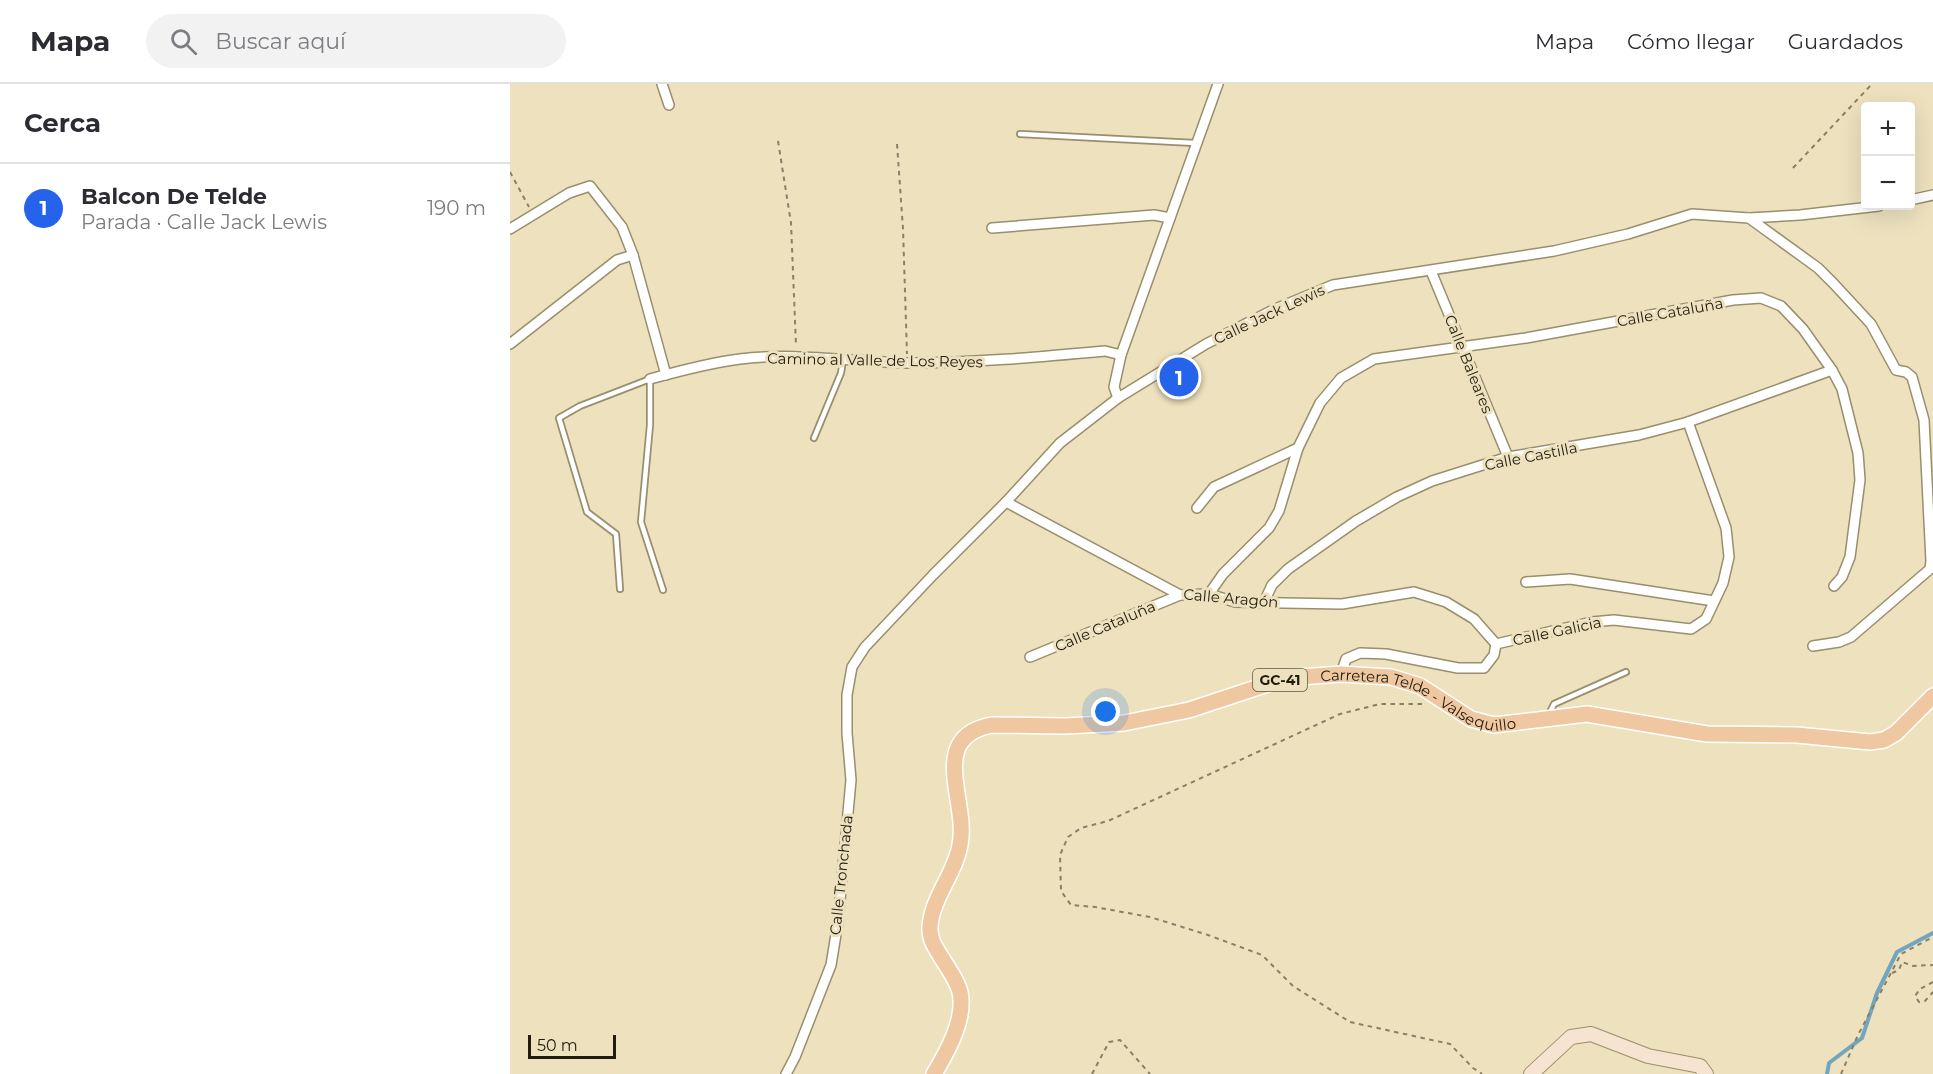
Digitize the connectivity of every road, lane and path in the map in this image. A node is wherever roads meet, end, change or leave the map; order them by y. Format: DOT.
graph roads {
  1 [pos="662,84"];
  2 [pos="1218,84"];
  3 [pos="1872,84"];
  4 [pos="669,105"];
  5 [pos="1020,134"];
  6 [pos="778,141"];
  7 [pos="1195,143"];
  8 [pos="897,144"];
  9 [pos="1793,168"];
  10 [pos="510,172"];
  11 [pos="1933,195"];
  12 [pos="1915,199"];
  13 [pos="1861,208"];
  14 [pos="534,215"];
  15 [pos="1170,218"];
  16 [pos="1749,218"];
  17 [pos="992,228"];
  18 [pos="510,229"];
  19 [pos="633,255"];
  20 [pos="1431,271"];
  21 [pos="510,344"];
  22 [pos="1462,348"];
  23 [pos="1121,355"];
  24 [pos="797,357"];
  25 [pos="843,360"];
  26 [pos="907,363"];
  27 [pos="1832,370"];
  28 [pos="666,375"];
  29 [pos="650,379"];
  30 [pos="1118,398"];
  31 [pos="1688,422"];
  32 [pos="814,438"];
  33 [pos="1298,448"];
  34 [pos="1508,457"];
  35 [pos="1006,502"];
  36 [pos="1197,508"];
  37 [pos="1526,582"];
  38 [pos="1834,586"];
  39 [pos="620,589"];
  40 [pos="663,590"];
  41 [pos="1209,594"];
  42 [pos="1180,595"];
  43 [pos="1714,601"];
  44 [pos="1264,602"];
  45 [pos="1496,645"];
  46 [pos="1813,646"];
  47 [pos="1030,657"];
  48 [pos="852,667"];
  49 [pos="1626,672"];
  50 [pos="1341,674"];
  51 [pos="1933,696"];
  52 [pos="1424,704"];
  53 [pos="1547,719"];
  54 [pos="1933,937"];
  55 [pos="1933,965"];
  56 [pos="1891,973"];
  57 [pos="1933,982"];
  58 [pos="1933,992"];
  59 [pos="786,1074"];
  60 [pos="934,1074"];
  61 [pos="1092,1074"];
  62 [pos="1150,1074"];
  63 [pos="1482,1074"];
  64 [pos="1531,1074"];
  65 [pos="1706,1074"];
  66 [pos="1841,1074"];
  1 -- 4 [label="street"];
  2 -- 7 [label="street"];
  3 -- 9 [label="path"];
  5 -- 7 [label="lane"];
  6 -- 24 [label="path"];
  7 -- 15 [label="street"];
  8 -- 26 [label="path"];
  10 -- 14 [label="path"];
  11 -- 12 [label="street"];
  13 -- 16 [label="street, Calle Jack Lewis"];
  14 -- 18 [label="street"];
  14 -- 19 [label="street"];
  15 -- 17 [label="street"];
  15 -- 23 [label="street"];
  16 -- 20 [label="street, Calle Jack Lewis"];
  16 -- 46 [label="street"];
  19 -- 21 [label="street"];
  19 -- 28 [label="street"];
  20 -- 22 [label="street, Calle Baleares"];
  20 -- 30 [label="street, Calle Jack Lewis"];
  22 -- 27 [label="street, Calle Cataluña"];
  22 -- 33 [label="street, Calle Cataluña"];
  22 -- 34 [label="street, Calle Baleares"];
  23 -- 26 [label="street, Camino al Valle de Los Reyes"];
  23 -- 30 [label="street"];
  24 -- 25 [label="street, Camino al Valle de Los Reyes"];
  24 -- 28 [label="street, Camino al Valle de Los Reyes"];
  25 -- 26 [label="street, Camino al Valle de Los Reyes"];
  25 -- 32 [label="lane"];
  27 -- 31 [label="street, Calle Castilla"];
  27 -- 38 [label="street, Calle Cataluña"];
  28 -- 29 [label="street, Camino al Valle de Los Reyes"];
  29 -- 39 [label="lane, Camino al Valle de Los Reyes"];
  29 -- 40 [label="lane"];
  30 -- 35 [label="street, Calle Jack Lewis"];
  31 -- 34 [label="street, Calle Castilla"];
  31 -- 43 [label="street, Calle Galicia"];
  33 -- 36 [label="street"];
  33 -- 41 [label="street, Calle Cataluña"];
  34 -- 44 [label="street, Calle Castilla"];
  35 -- 42 [label="street, Calle Aragón"];
  35 -- 48 [label="street, Calle Jack Lewis"];
  37 -- 43 [label="street"];
  41 -- 42 [label="street, Calle Aragón"];
  41 -- 44 [label="street, Calle Aragón"];
  42 -- 47 [label="street, Calle Cataluña"];
  43 -- 45 [label="street, Calle Galicia"];
  44 -- 45 [label="street, Calle Aragón"];
  45 -- 50 [label="street, Calle Galicia"];
  48 -- 59 [label="street, Calle Tronchada"];
  49 -- 53 [label="lane"];
  50 -- 53 [label="main road, Carretera Telde - Valsequillo / GC-41"];
  50 -- 60 [label="main road, Carretera Telde - Valsequillo / GC-41"];
  51 -- 53 [label="main road, Carretera Telde - Valsequillo / GC-41"];
  52 -- 63 [label="path"];
  54 -- 56 [label="path"];
  55 -- 56 [label="path"];
  56 -- 66 [label="path"];
  57 -- 58 [label="path"];
  61 -- 62 [label="path"];
  64 -- 65 [label="street"];
}
